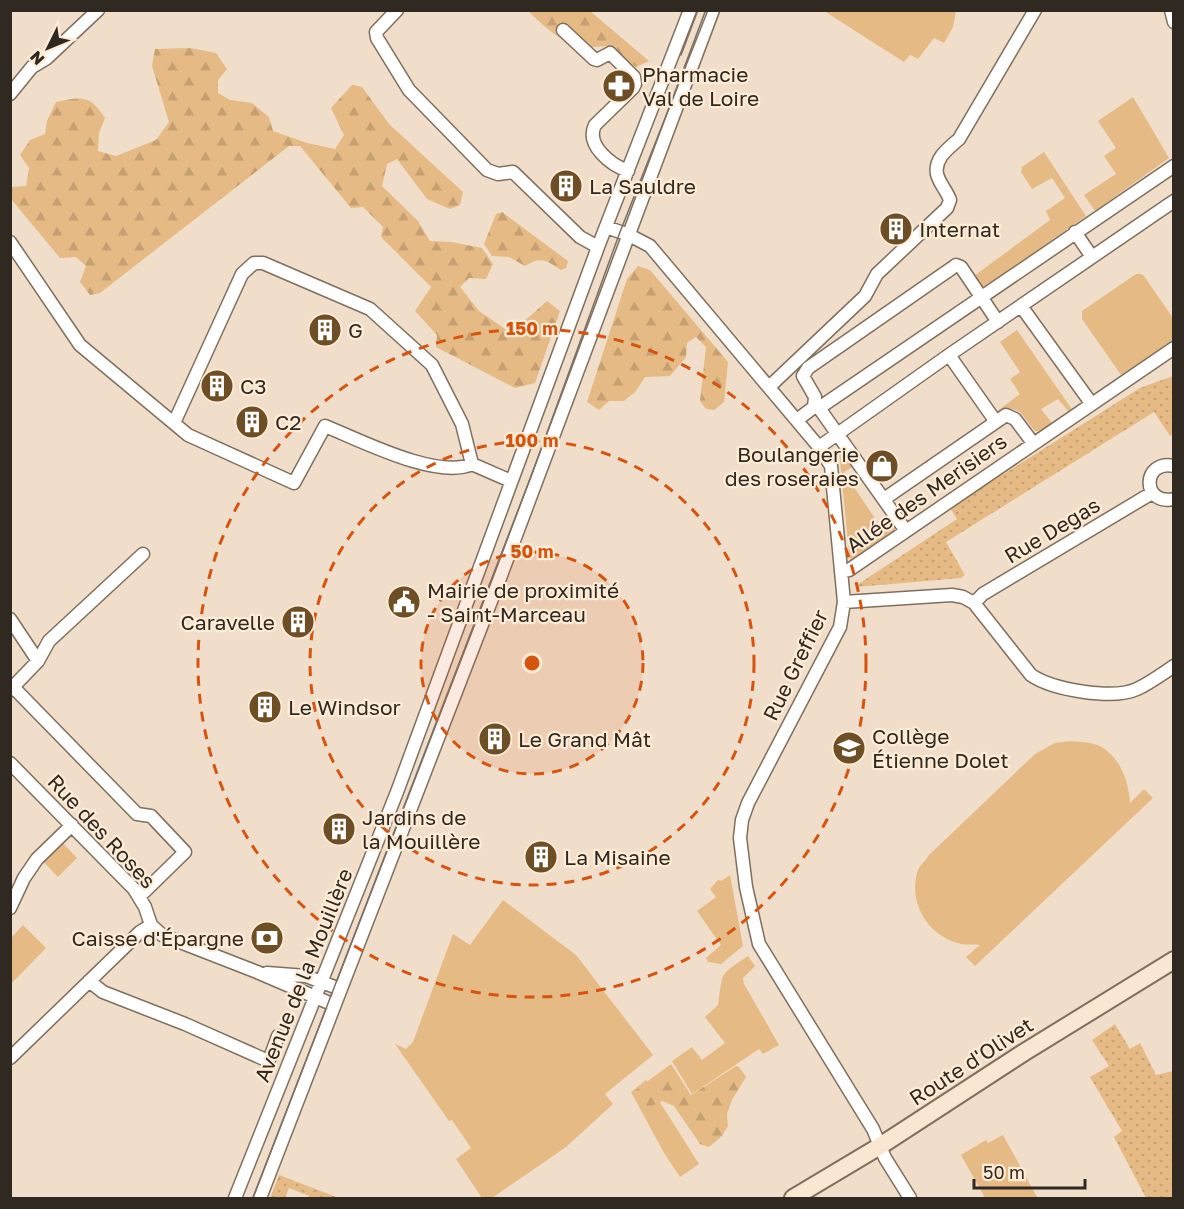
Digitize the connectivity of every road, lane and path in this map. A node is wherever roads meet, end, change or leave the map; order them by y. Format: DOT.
graph roads {
  1 [pos="98,10"];
  2 [pos="397,10"];
  3 [pos="690,10"];
  4 [pos="713,10"];
  5 [pos="1035,10"];
  6 [pos="1171,10"];
  7 [pos="1173,22"];
  8 [pos="563,30"];
  9 [pos="11,93"];
  10 [pos="1173,166"];
  11 [pos="628,171"];
  12 [pos="1173,201"];
  13 [pos="606,226"];
  14 [pos="1075,232"];
  15 [pos="628,235"];
  16 [pos="10,242"];
  17 [pos="598,247"];
  18 [pos="1092,257"];
  19 [pos="981,298"];
  20 [pos="1021,306"];
  21 [pos="998,322"];
  22 [pos="1173,348"];
  23 [pos="949,355"];
  24 [pos="769,387"];
  25 [pos="1091,403"];
  26 [pos="817,407"];
  27 [pos="797,420"];
  28 [pos="996,422"];
  29 [pos="174,423"];
  30 [pos="837,433"];
  31 [pos="1033,443"];
  32 [pos="819,447"];
  33 [pos="472,464"];
  34 [pos="1173,466"];
  35 [pos="511,481"];
  36 [pos="1152,493"];
  37 [pos="884,499"];
  38 [pos="1173,499"];
  39 [pos="906,531"];
  40 [pos="144,554"];
  41 [pos="841,572"];
  42 [pos="844,602"];
  43 [pos="974,603"];
  44 [pos="10,619"];
  45 [pos="38,661"];
  46 [pos="1173,666"];
  47 [pos="12,689"];
  48 [pos="10,763"];
  49 [pos="72,825"];
  50 [pos="140,897"];
  51 [pos="10,908"];
  52 [pos="151,925"];
  53 [pos="1173,960"];
  54 [pos="257,972"];
  55 [pos="322,978"];
  56 [pos="89,981"];
  57 [pos="341,986"];
  58 [pos="315,997"];
  59 [pos="334,1005"];
  60 [pos="279,1036"];
  61 [pos="10,1058"];
  62 [pos="880,1146"];
  63 [pos="235,1198"];
  64 [pos="260,1198"];
  65 [pos="792,1198"];
  66 [pos="910,1198"];
  1 -- 9 [label="street"];
  2 -- 17 [label="street"];
  3 -- 11 [label="street, Avenue de la Mouillère"];
  4 -- 15 [label="street, Avenue de la Mouillère"];
  5 -- 24 [label="street"];
  6 -- 7 [label="street"];
  8 -- 11 [label="street"];
  10 -- 14 [label="street"];
  11 -- 13 [label="street, Avenue de la Mouillère"];
  12 -- 18 [label="street"];
  13 -- 15 [label="street"];
  13 -- 17 [label="street, Avenue de la Mouillère"];
  14 -- 18 [label="street"];
  14 -- 19 [label="street"];
  15 -- 24 [label="street, Rue Greffier"];
  15 -- 57 [label="street, Avenue de la Mouillère"];
  16 -- 29 [label="street"];
  17 -- 35 [label="street, Avenue de la Mouillère"];
  18 -- 20 [label="street"];
  19 -- 21 [label="street"];
  19 -- 26 [label="street"];
  19 -- 26 [label="street"];
  20 -- 21 [label="street"];
  20 -- 25 [label="street"];
  21 -- 23 [label="street"];
  22 -- 25 [label="street, Allée des Merisiers"];
  23 -- 28 [label="street"];
  23 -- 30 [label="street"];
  24 -- 27 [label="street, Rue Greffier"];
  25 -- 31 [label="street, Allée des Merisiers"];
  26 -- 27 [label="street"];
  26 -- 30 [label="street"];
  27 -- 32 [label="street, Rue Greffier"];
  28 -- 31 [label="street, Allée des Merisiers"];
  28 -- 37 [label="street, Allée des Merisiers"];
  29 -- 33 [label="street"];
  29 -- 33 [label="street"];
  30 -- 32 [label="street"];
  30 -- 37 [label="street"];
  31 -- 39 [label="street, Allée des Merisiers"];
  32 -- 41 [label="street, Rue Greffier"];
  33 -- 35 [label="street"];
  34 -- 36 [label="street"];
  35 -- 55 [label="street, Avenue de la Mouillère"];
  36 -- 38 [label="street"];
  36 -- 43 [label="street, Rue Degas"];
  37 -- 39 [label="street"];
  39 -- 41 [label="street, Allée des Merisiers"];
  40 -- 45 [label="street"];
  41 -- 42 [label="street, Rue Greffier"];
  42 -- 43 [label="street"];
  42 -- 62 [label="street, Rue Greffier"];
  43 -- 46 [label="street"];
  44 -- 45 [label="street"];
  45 -- 47 [label="street"];
  47 -- 50 [label="street"];
  48 -- 49 [label="street, Rue des Roses"];
  49 -- 50 [label="street, Rue des Roses"];
  49 -- 51 [label="street"];
  50 -- 52 [label="street, Rue des Roses"];
  52 -- 54 [label="street"];
  52 -- 56 [label="street"];
  53 -- 62 [label="main road, Route d'Olivet"];
  54 -- 55 [label="street"];
  54 -- 58 [label="street"];
  55 -- 57 [label="street"];
  55 -- 58 [label="street, Avenue de la Mouillère"];
  56 -- 60 [label="street"];
  56 -- 61 [label="street"];
  57 -- 59 [label="street, Avenue de la Mouillère"];
  58 -- 59 [label="street"];
  58 -- 63 [label="street, Avenue de la Mouillère"];
  59 -- 64 [label="street, Avenue de la Mouillère"];
  62 -- 65 [label="main road, Route d'Olivet"];
  62 -- 66 [label="street, Rue Greffier"];
}
